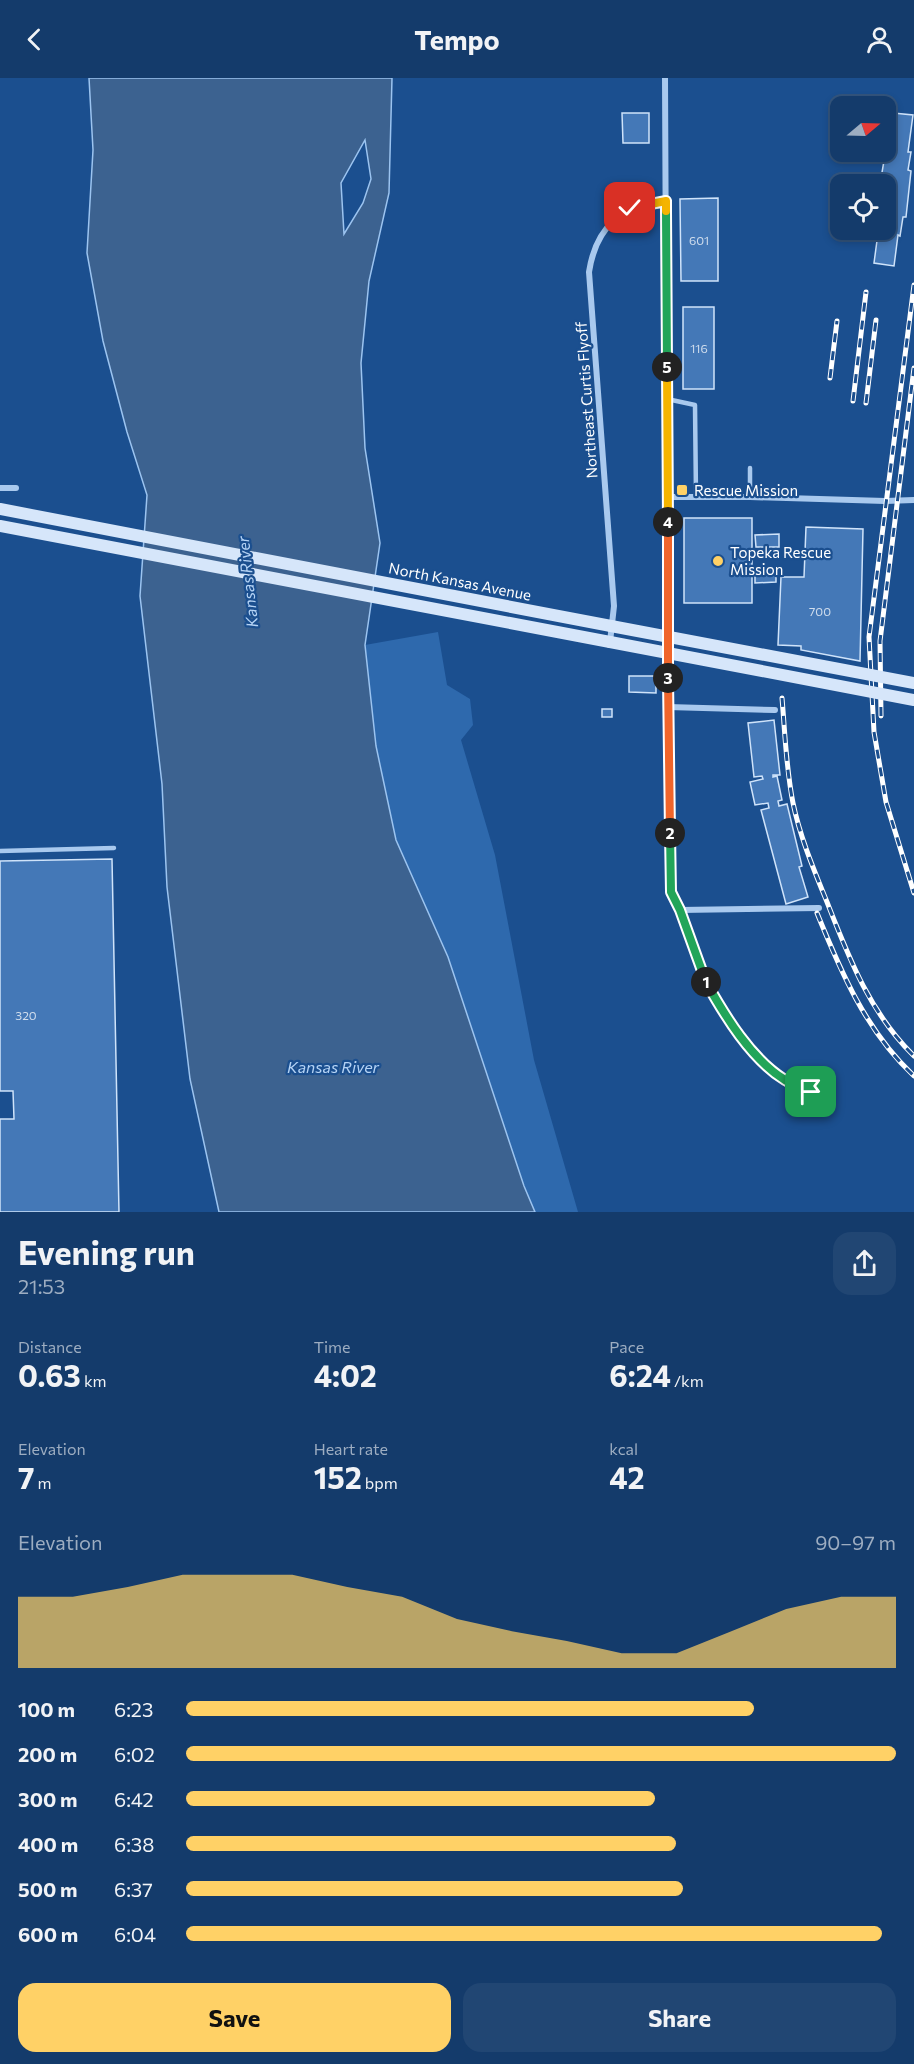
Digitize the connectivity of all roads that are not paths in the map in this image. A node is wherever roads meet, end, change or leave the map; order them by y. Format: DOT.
graph roads {
  1 [pos="665,78"];
  2 [pos="666,201"];
  3 [pos="667,399"];
  4 [pos="750,468"];
  5 [pos="0,488"];
  6 [pos="16,489"];
  7 [pos="668,497"];
  8 [pos="696,497"];
  9 [pos="750,497"];
  10 [pos="914,500"];
  11 [pos="0,510"];
  12 [pos="0,526"];
  13 [pos="611,626"];
  14 [pos="610,642"];
  15 [pos="914,683"];
  16 [pos="914,700"];
  17 [pos="668,707"];
  18 [pos="775,710"];
  19 [pos="114,848"];
  20 [pos="0,851"];
  21 [pos="819,909"];
  22 [pos="680,910"];
  23 [pos="811,1092"];
  1 -- 2 [label="street"];
  2 -- 3 [label="street"];
  2 -- 13 [label="street, Northeast Curtis Flyoff"];
  3 -- 7 [label="street"];
  3 -- 8 [label="lane"];
  4 -- 9 [label="lane"];
  5 -- 6 [label="street"];
  7 -- 8 [label="street"];
  7 -- 17 [label="street"];
  8 -- 9 [label="street"];
  9 -- 10 [label="street"];
  11 -- 13 [label="main road, North Kansas Avenue"];
  12 -- 14 [label="main road"];
  13 -- 14 [label="street, Northeast Curtis Flyoff, bridge"];
  13 -- 15 [label="main road, North Kansas Avenue, bridge"];
  14 -- 16 [label="main road, bridge"];
  17 -- 18 [label="street"];
  17 -- 22 [label="street"];
  19 -- 20 [label="lane"];
  21 -- 22 [label="street"];
  22 -- 23 [label="street"];
}
